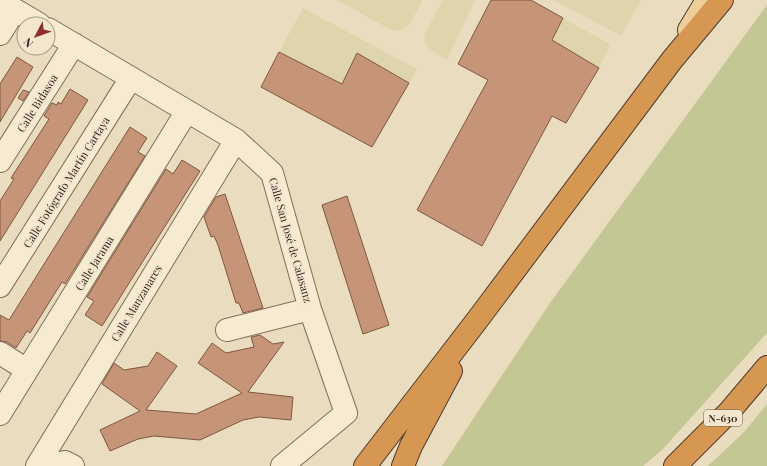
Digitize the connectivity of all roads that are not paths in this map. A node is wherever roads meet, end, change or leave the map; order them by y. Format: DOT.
graph roads {
  1 [pos="707,0"];
  2 [pos="722,0"];
  3 [pos="8,6"];
  4 [pos="25,16"];
  5 [pos="0,34"];
  6 [pos="56,34"];
  7 [pos="74,44"];
  8 [pos="672,60"];
  9 [pos="131,78"];
  10 [pos="188,111"];
  11 [pos="236,140"];
  12 [pos="0,161"];
  13 [pos="0,286"];
  14 [pos="310,309"];
  15 [pos="478,319"];
  16 [pos="227,330"];
  17 [pos="0,353"];
  18 [pos="767,367"];
  19 [pos="27,370"];
  20 [pos="0,414"];
  21 [pos="407,456"];
  22 [pos="37,466"];
  23 [pos="48,466"];
  24 [pos="73,466"];
  25 [pos="282,466"];
  26 [pos="365,466"];
  27 [pos="675,466"];
  1 -- 8 [label="main road"];
  2 -- 8 [label="highway"];
  3 -- 4 [label="street"];
  3 -- 5 [label="street"];
  6 -- 7 [label="street, Calle San José de Calasanz"];
  7 -- 9 [label="street, Calle San José de Calasanz"];
  7 -- 12 [label="street, Calle Bidasoa"];
  8 -- 15 [label="highway"];
  9 -- 10 [label="street, Calle San José de Calasanz"];
  9 -- 13 [label="street, Calle Fotógrafo Martín Cartaya"];
  10 -- 11 [label="street, Calle San José de Calasanz"];
  10 -- 19 [label="street, Calle Jarama"];
  11 -- 14 [label="street, Calle San José de Calasanz"];
  11 -- 22 [label="street, Calle Manzanares"];
  14 -- 16 [label="street"];
  14 -- 25 [label="street, Calle San José de Calasanz"];
  15 -- 21 [label="highway"];
  15 -- 26 [label="highway"];
  17 -- 19 [label="street"];
  18 -- 27 [label="highway, N-630"];
  19 -- 20 [label="street, Calle Jarama"];
  23 -- 24 [label="street"];
}
